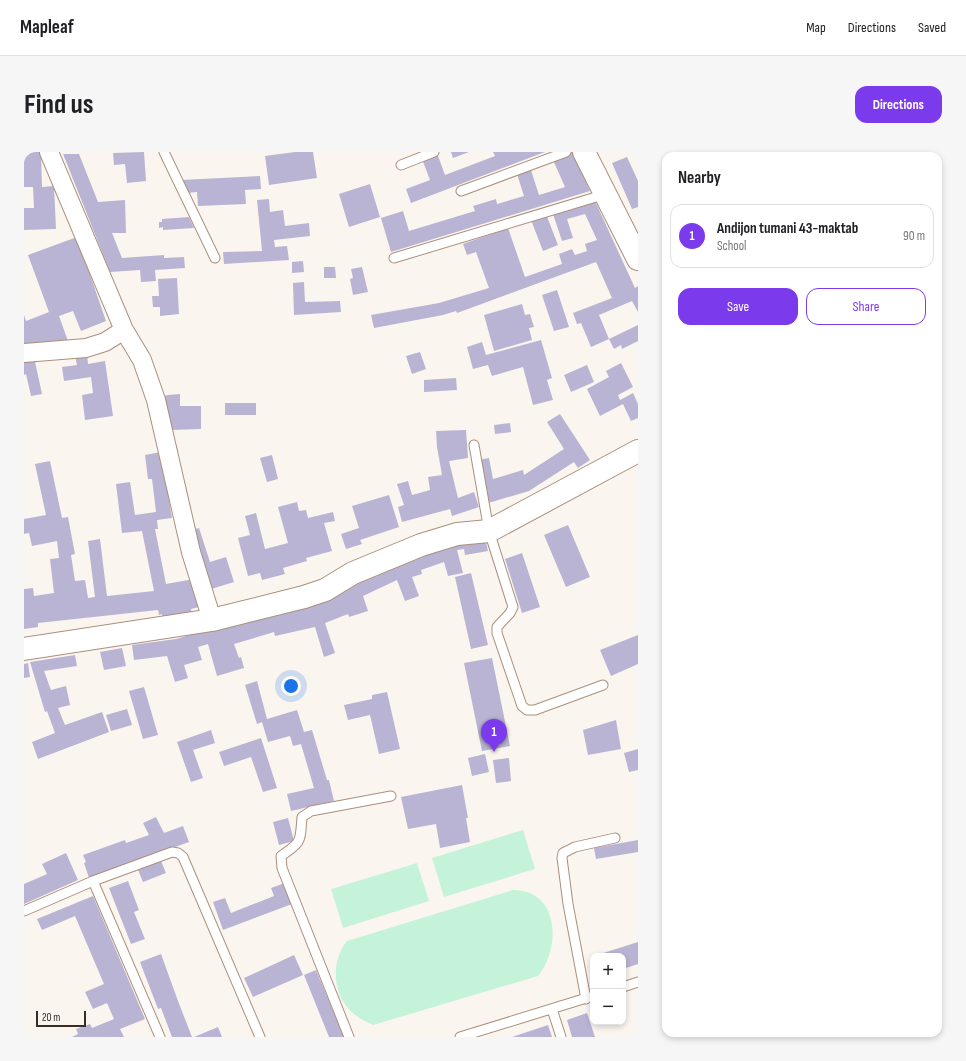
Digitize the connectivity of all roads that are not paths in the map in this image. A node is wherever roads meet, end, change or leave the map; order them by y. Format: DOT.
graph roads {
  1 [pos="49,152"];
  2 [pos="164,152"];
  3 [pos="434,152"];
  4 [pos="566,152"];
  5 [pos="584,152"];
  6 [pos="401,164"];
  7 [pos="461,191"];
  8 [pos="606,194"];
  9 [pos="215,258"];
  10 [pos="394,258"];
  11 [pos="638,259"];
  12 [pos="124,330"];
  13 [pos="24,353"];
  14 [pos="474,445"];
  15 [pos="638,452"];
  16 [pos="489,531"];
  17 [pos="212,620"];
  18 [pos="24,649"];
  19 [pos="603,685"];
  20 [pos="391,796"];
  21 [pos="615,838"];
  22 [pos="93,881"];
  23 [pos="24,911"];
  24 [pos="638,982"];
  25 [pos="626,986"];
  26 [pos="589,997"];
  27 [pos="552,1009"];
  28 [pos="160,1037"];
  29 [pos="260,1037"];
  30 [pos="349,1037"];
  31 [pos="460,1037"];
  32 [pos="561,1037"];
  1 -- 12 [label="street"];
  2 -- 9 [label="lane"];
  3 -- 6 [label="lane"];
  4 -- 7 [label="lane"];
  5 -- 8 [label="street"];
  8 -- 10 [label="lane"];
  8 -- 11 [label="street"];
  12 -- 13 [label="street"];
  12 -- 17 [label="street"];
  14 -- 16 [label="lane"];
  15 -- 16 [label="street"];
  16 -- 17 [label="street"];
  16 -- 19 [label="lane"];
  17 -- 18 [label="street"];
  20 -- 30 [label="lane"];
  21 -- 26 [label="lane"];
  22 -- 23 [label="lane"];
  22 -- 28 [label="lane"];
  22 -- 29 [label="lane"];
  24 -- 25 [label="lane"];
  26 -- 27 [label="lane"];
  27 -- 31 [label="lane"];
  27 -- 32 [label="lane"];
}
